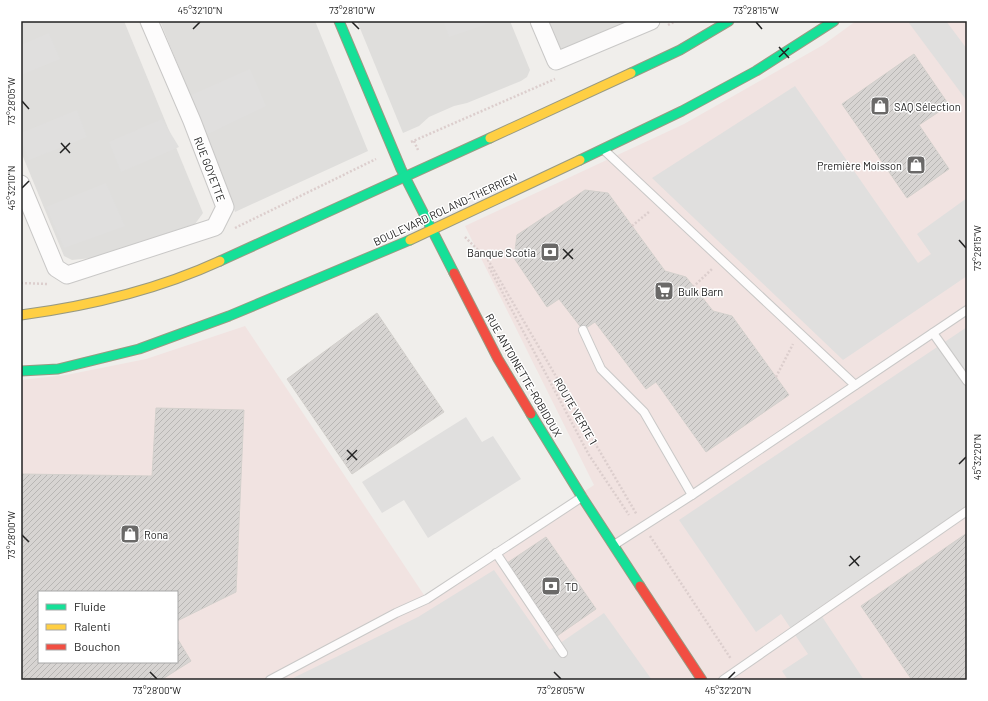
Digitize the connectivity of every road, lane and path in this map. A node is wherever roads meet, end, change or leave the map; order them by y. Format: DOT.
graph roads {
  1 [pos="149,21"];
  2 [pos="339,21"];
  3 [pos="539,21"];
  4 [pos="676,21"];
  5 [pos="729,21"];
  6 [pos="834,21"];
  7 [pos="657,24"];
  8 [pos="558,69"];
  9 [pos="602,148"];
  10 [pos="425,168"];
  11 [pos="406,178"];
  12 [pos="21,184"];
  13 [pos="660,203"];
  14 [pos="450,222"];
  15 [pos="632,226"];
  16 [pos="433,231"];
  17 [pos="721,260"];
  18 [pos="489,267"];
  19 [pos="693,287"];
  20 [pos="967,310"];
  21 [pos="21,315"];
  22 [pos="583,330"];
  23 [pos="799,333"];
  24 [pos="933,333"];
  25 [pos="21,371"];
  26 [pos="776,377"];
  27 [pos="967,381"];
  28 [pos="855,385"];
  29 [pos="692,495"];
  30 [pos="582,497"];
  31 [pos="967,511"];
  32 [pos="629,515"];
  33 [pos="644,526"];
  34 [pos="613,545"];
  35 [pos="496,553"];
  36 [pos="563,653"];
  37 [pos="738,669"];
  38 [pos="270,680"];
  39 [pos="702,680"];
  40 [pos="722,680"];
  1 -- 12 [label="street, RUE GOYETTE"];
  2 -- 11 [label="main road, RUE ANTOINETTE-ROBIDOUX"];
  3 -- 8 [label="street"];
  4 -- 7 [label="path"];
  5 -- 10 [label="main road"];
  6 -- 9 [label="main road, BOULEVARD ROLAND-THERRIEN"];
  7 -- 8 [label="street"];
  8 -- 10 [label="path"];
  9 -- 13 [label="lane"];
  9 -- 14 [label="main road, BOULEVARD ROLAND-THERRIEN"];
  10 -- 11 [label="main road"];
  11 -- 16 [label="main road, RUE ANTOINETTE-ROBIDOUX"];
  11 -- 21 [label="main road"];
  13 -- 15 [label="path"];
  13 -- 17 [label="lane"];
  14 -- 16 [label="main road, BOULEVARD ROLAND-THERRIEN"];
  14 -- 33 [label="path, ROUTE VERTE 1"];
  16 -- 25 [label="main road, BOULEVARD ROLAND-THERRIEN"];
  16 -- 30 [label="main road, RUE ANTOINETTE-ROBIDOUX"];
  17 -- 19 [label="path"];
  17 -- 23 [label="lane"];
  18 -- 32 [label="path"];
  20 -- 24 [label="lane"];
  22 -- 29 [label="lane"];
  23 -- 26 [label="path"];
  23 -- 28 [label="lane"];
  24 -- 27 [label="lane"];
  24 -- 28 [label="lane"];
  28 -- 29 [label="lane"];
  29 -- 33 [label="lane"];
  30 -- 34 [label="main road, RUE ANTOINETTE-ROBIDOUX"];
  30 -- 35 [label="lane"];
  31 -- 37 [label="lane"];
  33 -- 34 [label="lane"];
  33 -- 37 [label="path, ROUTE VERTE 1"];
  34 -- 39 [label="main road, RUE ANTOINETTE-ROBIDOUX"];
  35 -- 36 [label="lane"];
  35 -- 38 [label="lane"];
  37 -- 40 [label="lane"];
}
